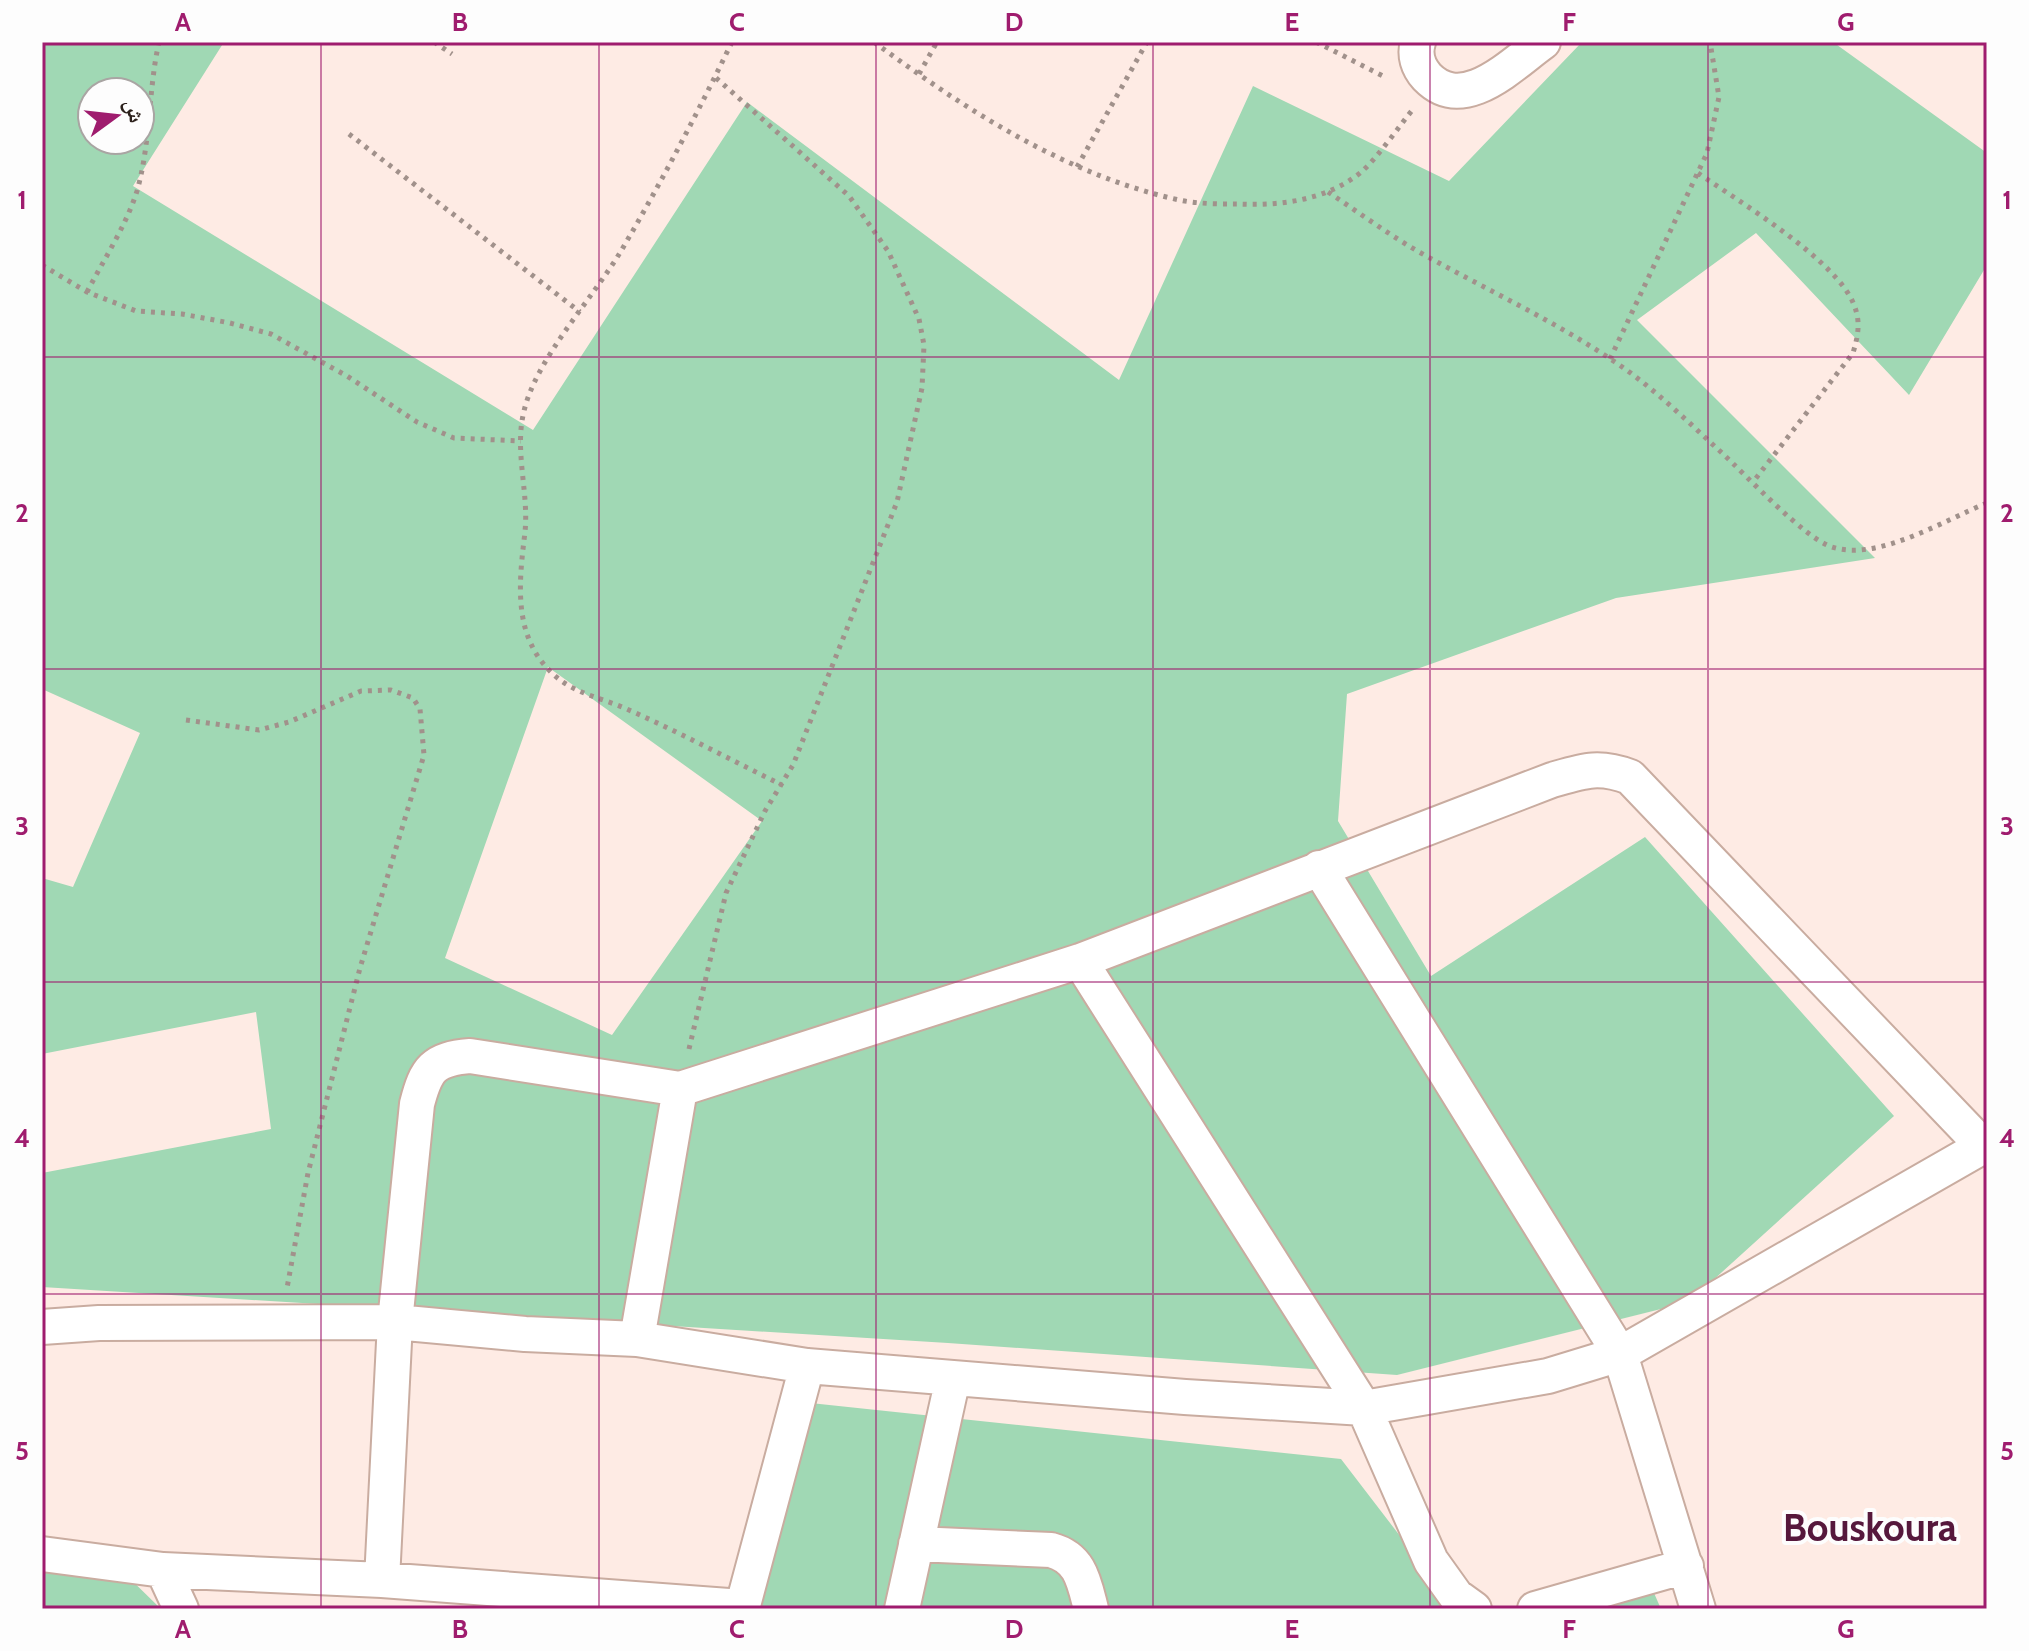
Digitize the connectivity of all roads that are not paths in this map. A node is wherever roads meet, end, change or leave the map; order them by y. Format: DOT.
graph roads {
  1 [pos="1418,42"];
  2 [pos="1543,42"];
  3 [pos="1319,868"];
  4 [pos="1080,961"];
  5 [pos="680,1089"];
  6 [pos="1985,1145"];
  7 [pos="395,1322"];
  8 [pos="42,1327"];
  9 [pos="637,1339"];
  10 [pos="1620,1354"];
  11 [pos="807,1366"];
  12 [pos="953,1378"];
  13 [pos="1364,1408"];
  14 [pos="916,1544"];
  15 [pos="42,1554"];
  16 [pos="1686,1566"];
  17 [pos="163,1570"];
  18 [pos="382,1580"];
  19 [pos="742,1608"];
  20 [pos="181,1609"];
  21 [pos="902,1609"];
  22 [pos="1091,1609"];
  23 [pos="1474,1609"];
  24 [pos="1535,1609"];
  25 [pos="1698,1609"];
  1 -- 2 [label="street"];
  3 -- 4 [label="street"];
  3 -- 6 [label="street"];
  3 -- 10 [label="street"];
  4 -- 5 [label="street"];
  4 -- 13 [label="street"];
  5 -- 7 [label="street"];
  5 -- 9 [label="street"];
  6 -- 10 [label="street"];
  7 -- 8 [label="street"];
  7 -- 9 [label="street"];
  7 -- 18 [label="street"];
  9 -- 11 [label="street"];
  10 -- 13 [label="street"];
  10 -- 16 [label="street"];
  11 -- 12 [label="street"];
  11 -- 19 [label="street"];
  12 -- 13 [label="street"];
  12 -- 14 [label="street"];
  13 -- 23 [label="street"];
  14 -- 21 [label="street"];
  14 -- 22 [label="street"];
  15 -- 17 [label="street"];
  16 -- 24 [label="street"];
  16 -- 25 [label="street"];
  17 -- 18 [label="street"];
  17 -- 20 [label="street"];
  18 -- 19 [label="street"];
}
